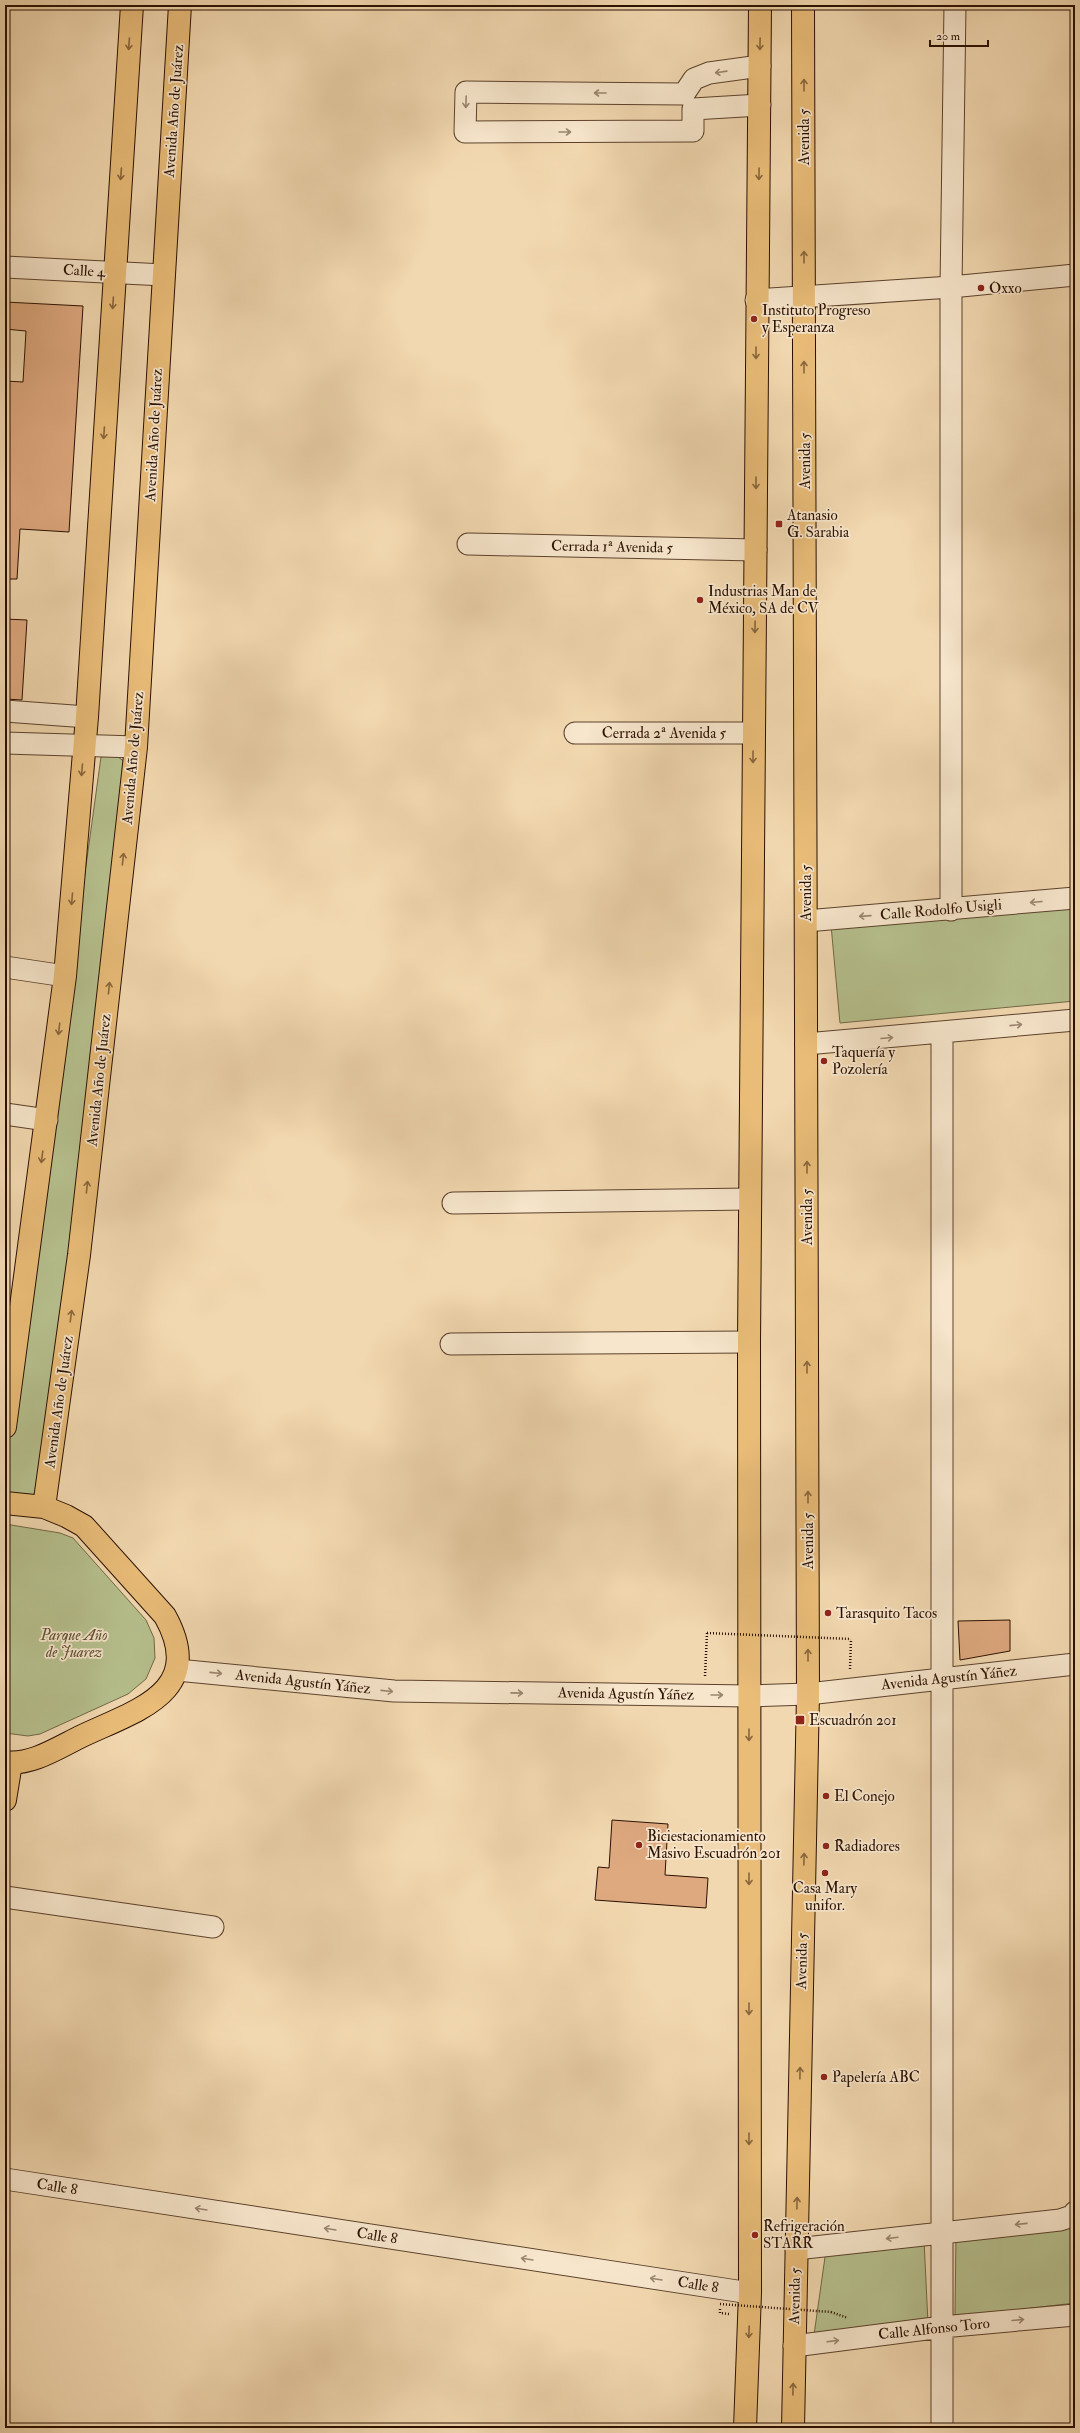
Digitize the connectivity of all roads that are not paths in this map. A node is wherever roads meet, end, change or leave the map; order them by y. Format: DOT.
graph roads {
  1 [pos="132,5"];
  2 [pos="180,5"];
  3 [pos="760,5"];
  4 [pos="803,5"];
  5 [pos="955,5"];
  6 [pos="760,66"];
  7 [pos="760,105"];
  8 [pos="5,267"];
  9 [pos="114,273"];
  10 [pos="164,275"];
  11 [pos="1075,275"];
  12 [pos="951,287"];
  13 [pos="804,296"];
  14 [pos="756,300"];
  15 [pos="468,544"];
  16 [pos="756,550"];
  17 [pos="5,711"];
  18 [pos="87,717"];
  19 [pos="575,733"];
  20 [pos="753,733"];
  21 [pos="5,743"];
  22 [pos="84,746"];
  23 [pos="136,747"];
  24 [pos="1075,898"];
  25 [pos="950,910"];
  26 [pos="806,921"];
  27 [pos="5,967"];
  28 [pos="65,976"];
  29 [pos="1075,1020"];
  30 [pos="942,1033"];
  31 [pos="806,1044"];
  32 [pos="5,1114"];
  33 [pos="47,1120"];
  34 [pos="750,1199"];
  35 [pos="453,1203"];
  36 [pos="749,1342"];
  37 [pos="451,1344"];
  38 [pos="5,1427"];
  39 [pos="5,1503"];
  40 [pos="44,1507"];
  41 [pos="1075,1664"];
  42 [pos="177,1670"];
  43 [pos="943,1678"];
  44 [pos="808,1694"];
  45 [pos="749,1696"];
  46 [pos="8,1763"];
  47 [pos="5,1800"];
  48 [pos="5,1897"];
  49 [pos="213,1928"];
  50 [pos="5,2179"];
  51 [pos="1067,2216"];
  52 [pos="942,2232"];
  53 [pos="796,2249"];
  54 [pos="750,2293"];
  55 [pos="1075,2315"];
  56 [pos="942,2327"];
  57 [pos="794,2346"];
  58 [pos="746,2428"];
  59 [pos="793,2428"];
  60 [pos="942,2428"];
  1 -- 9 [label="main road, one-way"];
  2 -- 10 [label="main road, Avenida Año de Juárez"];
  3 -- 6 [label="main road, one-way"];
  13 -- 4 [label="main road, Avenida 5, one-way"];
  5 -- 12 [label="street"];
  6 -- 7 [label="main road"];
  6 -- 7 [label="street, one-way"];
  7 -- 14 [label="main road, one-way"];
  8 -- 9 [label="street, Calle 4"];
  9 -- 10 [label="street, Calle 4"];
  9 -- 18 [label="main road, one-way"];
  10 -- 23 [label="main road, Avenida Año de Juárez"];
  11 -- 12 [label="street"];
  12 -- 13 [label="street"];
  12 -- 25 [label="street"];
  13 -- 14 [label="street"];
  26 -- 13 [label="main road, Avenida 5, one-way"];
  14 -- 16 [label="main road, one-way"];
  15 -- 16 [label="street, Cerrada 1ª Avenida 5"];
  16 -- 20 [label="main road, one-way"];
  17 -- 18 [label="street"];
  18 -- 22 [label="main road"];
  19 -- 20 [label="street, Cerrada 2ª Avenida 5"];
  20 -- 34 [label="main road, one-way"];
  21 -- 22 [label="street"];
  22 -- 23 [label="street"];
  22 -- 28 [label="main road, one-way"];
  40 -- 23 [label="main road, Avenida Año de Juárez, one-way"];
  24 -- 25 [label="street, Calle Rodolfo Usigli, one-way"];
  25 -- 26 [label="street, Calle Rodolfo Usigli, one-way"];
  26 -- 31 [label="main road, Avenida 5"];
  27 -- 28 [label="street"];
  28 -- 33 [label="main road, one-way"];
  30 -- 29 [label="street, one-way"];
  31 -- 30 [label="street, one-way"];
  30 -- 43 [label="street"];
  44 -- 31 [label="main road, Avenida 5, one-way"];
  32 -- 33 [label="street"];
  33 -- 38 [label="main road, one-way"];
  34 -- 35 [label="street"];
  34 -- 36 [label="main road"];
  36 -- 37 [label="street"];
  36 -- 45 [label="main road"];
  39 -- 40 [label="main road"];
  40 -- 42 [label="main road"];
  41 -- 43 [label="street, Avenida Agustín Yáñez"];
  42 -- 45 [label="street, Avenida Agustín Yáñez, one-way"];
  42 -- 46 [label="main road"];
  43 -- 44 [label="street, Avenida Agustín Yáñez"];
  43 -- 52 [label="street"];
  44 -- 45 [label="street, Avenida Agustín Yáñez"];
  53 -- 44 [label="main road, Avenida 5, one-way"];
  45 -- 54 [label="main road, one-way"];
  46 -- 47 [label="main road"];
  48 -- 49 [label="street"];
  54 -- 50 [label="street, Calle 8, one-way"];
  51 -- 52 [label="street, one-way"];
  52 -- 53 [label="street, one-way"];
  52 -- 56 [label="street"];
  53 -- 57 [label="main road, Avenida 5"];
  54 -- 58 [label="main road, one-way"];
  56 -- 55 [label="street, Calle Alfonso Toro, one-way"];
  57 -- 56 [label="street, Calle Alfonso Toro, one-way"];
  56 -- 60 [label="street"];
  59 -- 57 [label="main road, Avenida 5, one-way"];
}
